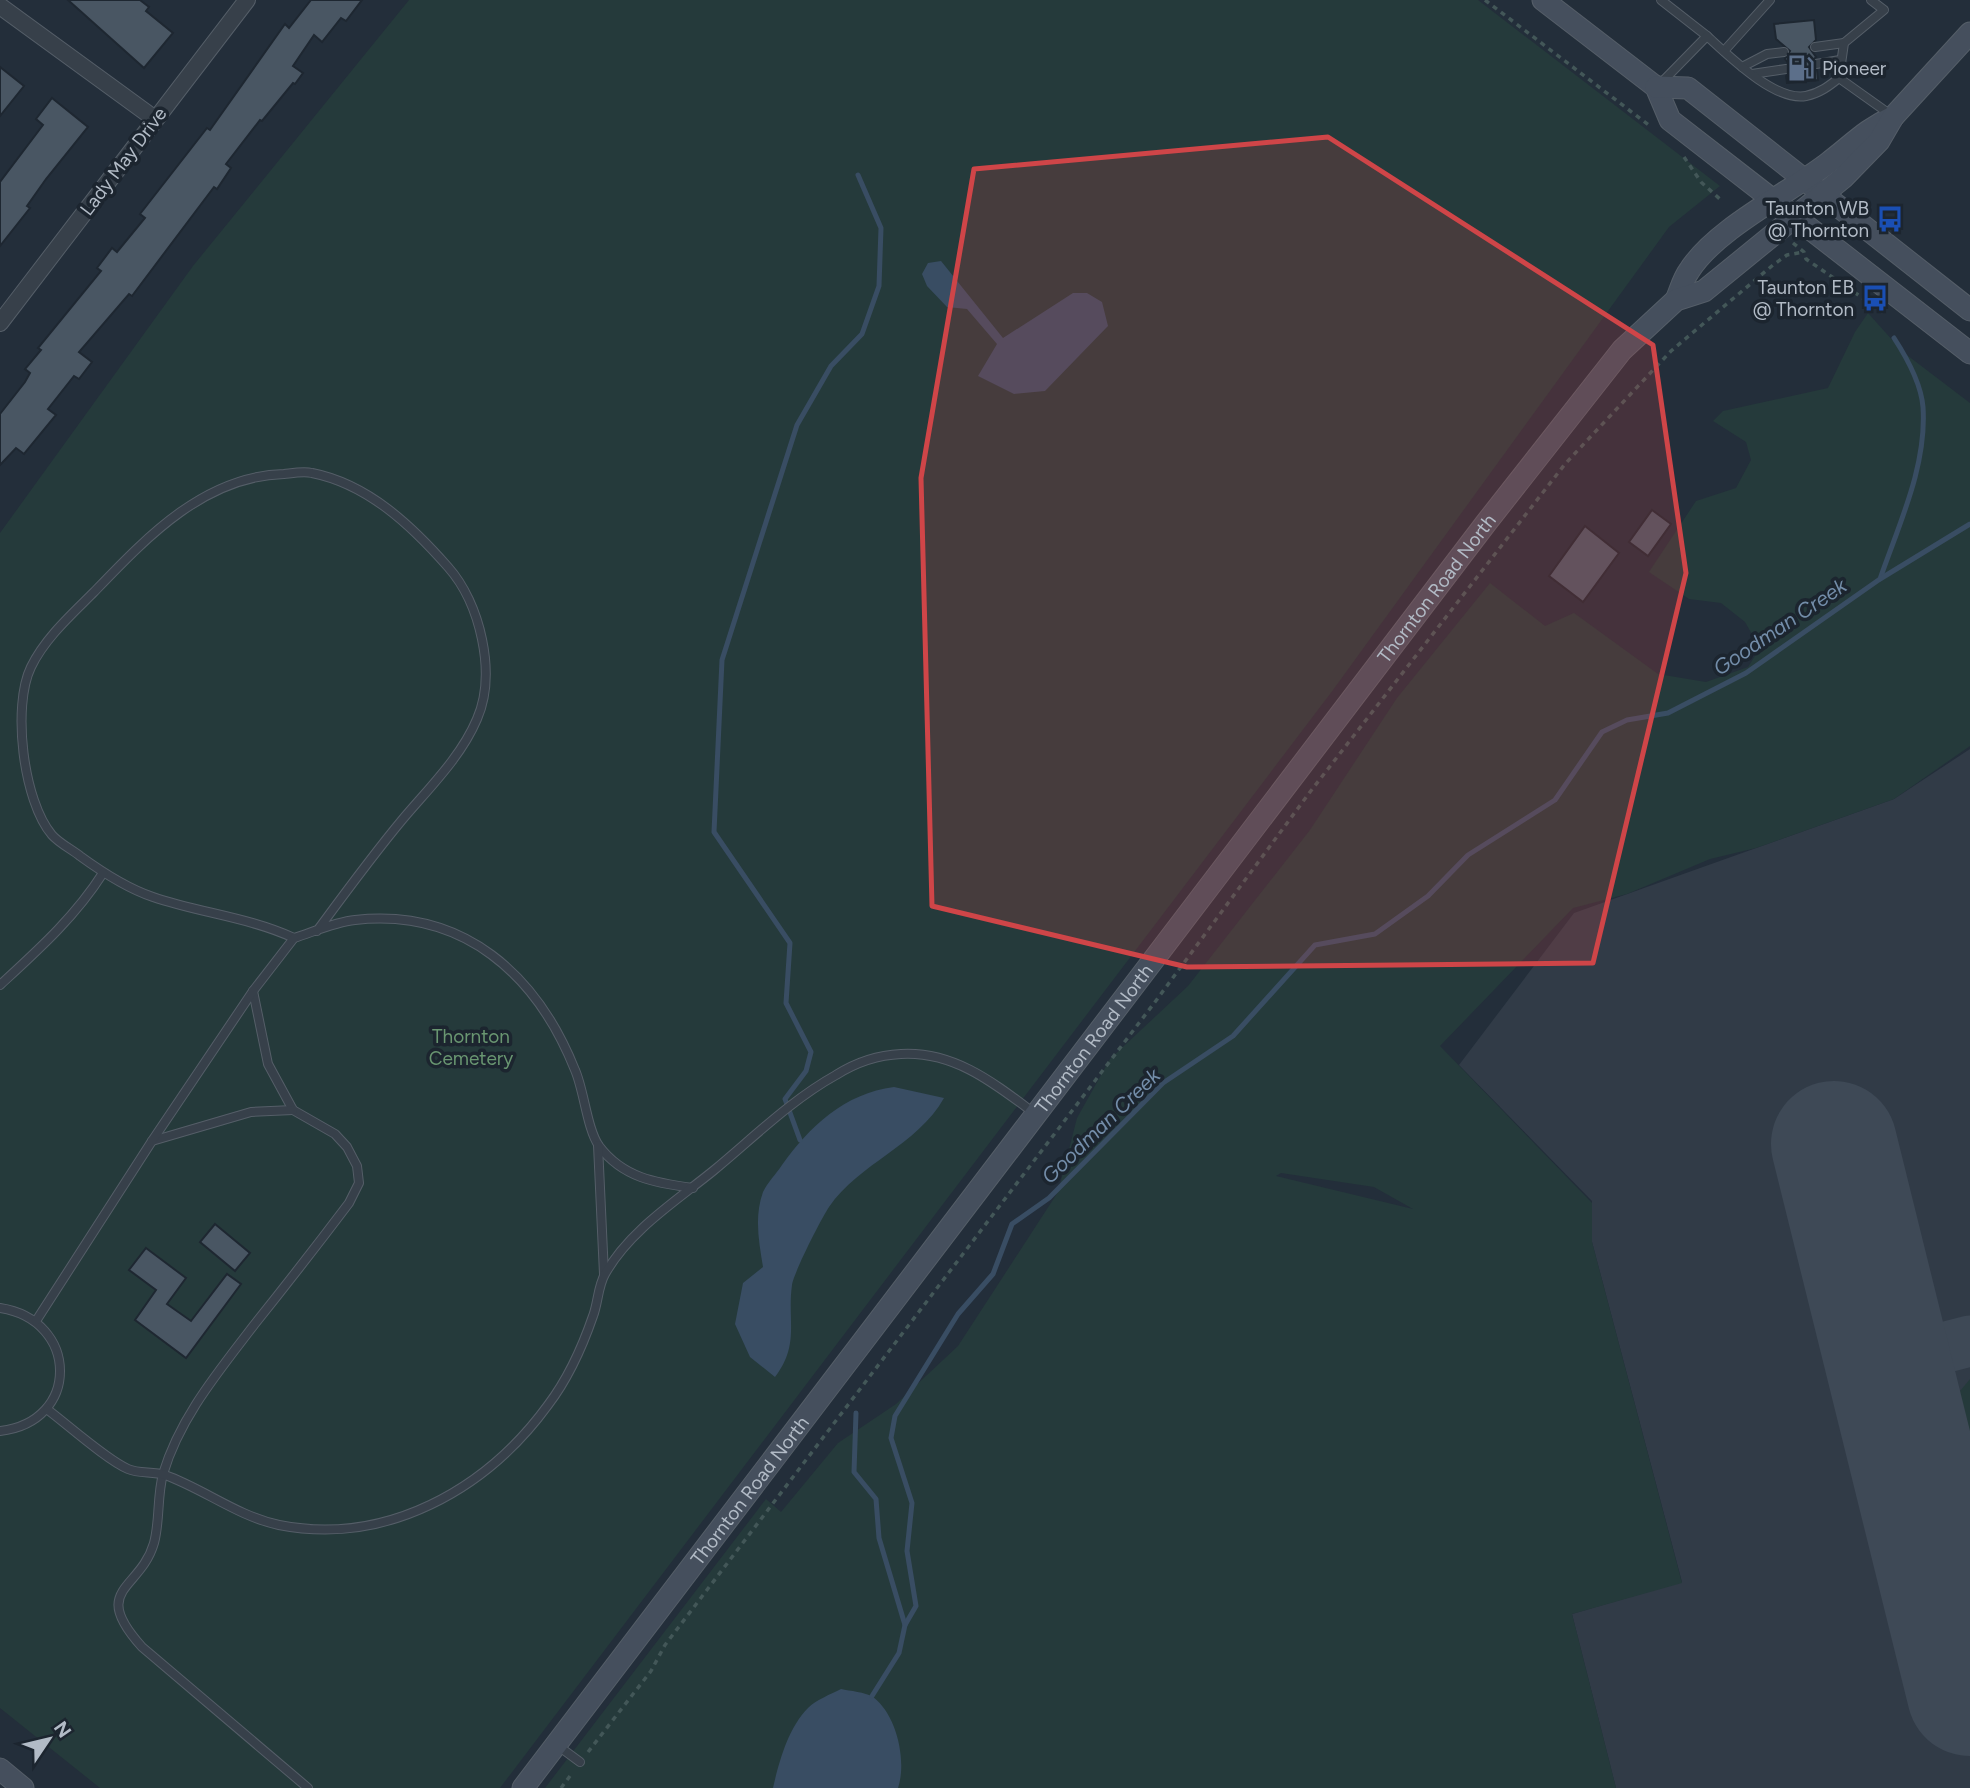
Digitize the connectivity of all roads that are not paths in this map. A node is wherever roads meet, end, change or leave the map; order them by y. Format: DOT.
graph roads {
  1 [pos="247,0"];
  2 [pos="1543,0"];
  3 [pos="1661,0"];
  4 [pos="1770,0"];
  5 [pos="1871,0"];
  6 [pos="0,6"];
  7 [pos="1970,33"];
  8 [pos="1707,36"];
  9 [pos="1844,43"];
  10 [pos="1815,47"];
  11 [pos="1724,51"];
  12 [pos="1784,52"];
  13 [pos="1840,60"];
  14 [pos="1816,64"];
  15 [pos="1742,66"];
  16 [pos="1786,69"];
  17 [pos="1752,74"];
  18 [pos="1839,78"];
  19 [pos="1656,87"];
  20 [pos="1893,117"];
  21 [pos="155,119"];
  22 [pos="1803,179"];
  23 [pos="1823,196"];
  24 [pos="1772,200"];
  25 [pos="1796,218"];
  26 [pos="1676,300"];
  27 [pos="1970,310"];
  28 [pos="0,323"];
  29 [pos="1970,353"];
  30 [pos="103,873"];
  31 [pos="317,931"];
  32 [pos="294,938"];
  33 [pos="0,985"];
  34 [pos="253,991"];
  35 [pos="293,1110"];
  36 [pos="1036,1115"];
  37 [pos="152,1141"];
  38 [pos="598,1144"];
  39 [pos="693,1188"];
  40 [pos="604,1275"];
  41 [pos="0,1308"];
  42 [pos="36,1321"];
  43 [pos="48,1410"];
  44 [pos="0,1431"];
  45 [pos="163,1474"];
  46 [pos="556,1744"];
  47 [pos="580,1762"];
  48 [pos="0,1769"];
  49 [pos="23,1788"];
  50 [pos="308,1788"];
  51 [pos="523,1788"];
  1 -- 21 [label="street, Lady May Drive"];
  2 -- 19 [label="main road"];
  3 -- 8 [label="lane"];
  4 -- 11 [label="lane"];
  5 -- 9 [label="lane"];
  6 -- 21 [label="street"];
  7 -- 20 [label="main road, Thornton Road North"];
  8 -- 11 [label="lane"];
  8 -- 19 [label="lane"];
  9 -- 10 [label="lane"];
  9 -- 13 [label="lane"];
  11 -- 15 [label="lane"];
  12 -- 15 [label="lane"];
  13 -- 14 [label="lane"];
  13 -- 18 [label="lane"];
  15 -- 17 [label="lane"];
  16 -- 17 [label="lane"];
  17 -- 18 [label="lane"];
  18 -- 20 [label="lane"];
  19 -- 22 [label="main road"];
  19 -- 24 [label="main road"];
  20 -- 22 [label="main road, Thornton Road North"];
  20 -- 23 [label="main road, Thornton Road North"];
  21 -- 28 [label="street, Lady May Drive"];
  22 -- 23 [label="main road"];
  22 -- 24 [label="main road, Thornton Road North"];
  23 -- 25 [label="main road, Thornton Road North"];
  23 -- 27 [label="main road"];
  24 -- 25 [label="main road"];
  24 -- 26 [label="main road, Thornton Road North"];
  25 -- 26 [label="main road, Thornton Road North"];
  25 -- 29 [label="main road"];
  26 -- 36 [label="main road, Thornton Road North"];
  30 -- 31 [label="lane"];
  30 -- 32 [label="lane"];
  30 -- 33 [label="lane"];
  31 -- 32 [label="lane"];
  31 -- 38 [label="lane"];
  32 -- 34 [label="lane"];
  34 -- 35 [label="lane"];
  34 -- 37 [label="lane"];
  35 -- 37 [label="lane"];
  35 -- 45 [label="lane"];
  36 -- 39 [label="lane"];
  36 -- 46 [label="main road, Thornton Road North"];
  37 -- 42 [label="lane"];
  38 -- 39 [label="lane"];
  38 -- 40 [label="lane"];
  39 -- 40 [label="lane"];
  40 -- 45 [label="lane"];
  41 -- 42 [label="lane"];
  42 -- 43 [label="lane"];
  43 -- 44 [label="lane"];
  43 -- 45 [label="lane"];
  45 -- 50 [label="lane"];
  46 -- 47 [label="lane"];
  46 -- 51 [label="main road, Thornton Road North"];
  48 -- 49 [label="main road"];
}
